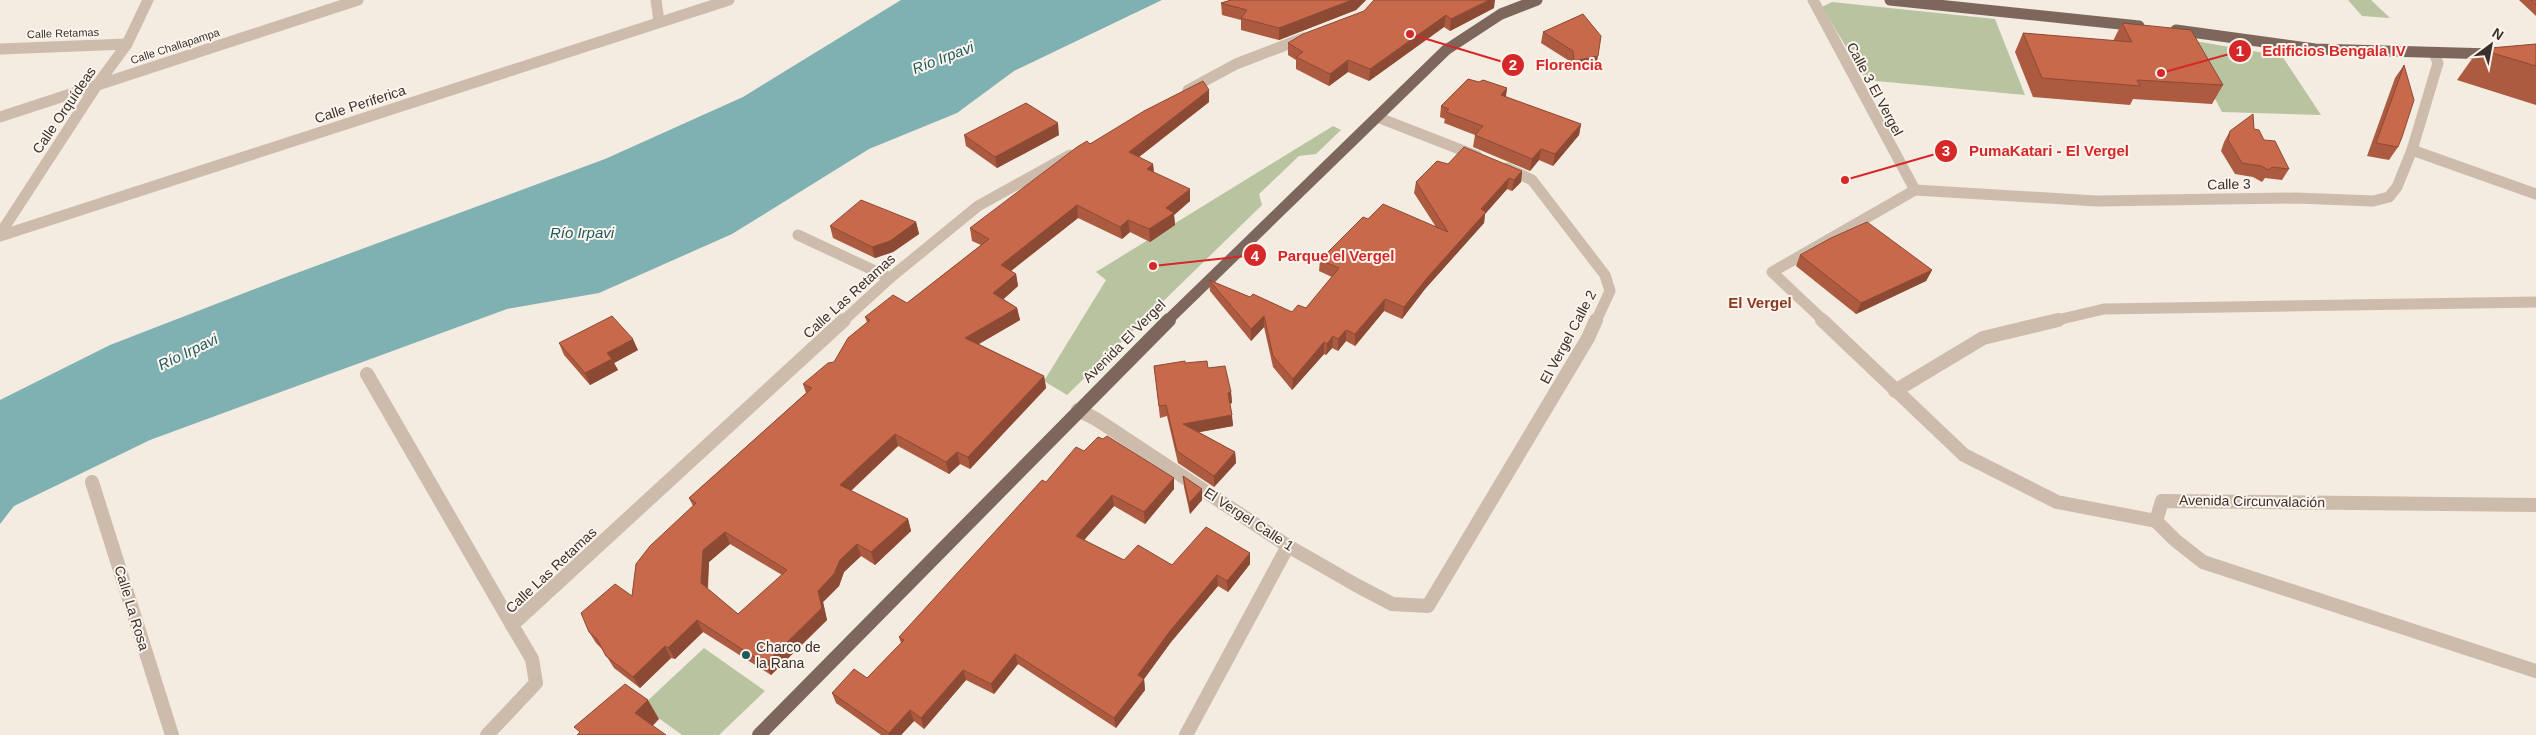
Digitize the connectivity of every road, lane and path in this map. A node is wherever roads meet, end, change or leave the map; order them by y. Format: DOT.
graph roads {
  1 [pos="148,0"];
  2 [pos="358,0"];
  3 [pos="656,0"];
  4 [pos="729,0"];
  5 [pos="1537,0"];
  6 [pos="1813,0"];
  7 [pos="1890,0"];
  8 [pos="659,21"];
  9 [pos="1316,33"];
  10 [pos="128,44"];
  11 [pos="0,49"];
  12 [pos="2434,53"];
  13 [pos="2506,53"];
  14 [pos="97,85"];
  15 [pos="1176,97"];
  16 [pos="0,117"];
  17 [pos="1377,117"];
  18 [pos="1081,149"];
  19 [pos="2412,150"];
  20 [pos="1915,190"];
  21 [pos="2536,194"];
  22 [pos="798,234"];
  23 [pos="0,235"];
  24 [pos="890,278"];
  25 [pos="2536,302"];
  26 [pos="367,374"];
  27 [pos="1895,391"];
  28 [pos="1078,410"];
  29 [pos="92,482"];
  30 [pos="2536,505"];
  31 [pos="2156,521"];
  32 [pos="1288,546"];
  33 [pos="1428,606"];
  34 [pos="512,625"];
  35 [pos="2536,671"];
  36 [pos="172,735"];
  37 [pos="487,735"];
  38 [pos="759,735"];
  39 [pos="1186,735"];
  1 -- 10 [label="street, Calle Orquídeas"];
  2 -- 14 [label="street, Calle Challapampa"];
  3 -- 8 [label="street"];
  4 -- 8 [label="street, Calle Periferica"];
  5 -- 17 [label="main road, Avenida El Vergel"];
  6 -- 20 [label="street, Calle 3 El Vergel"];
  7 -- 12 [label="main road"];
  8 -- 23 [label="street, Calle Periferica"];
  9 -- 15 [label="street"];
  10 -- 11 [label="street, Calle Retamas"];
  10 -- 14 [label="street, Calle Orquídeas"];
  12 -- 13 [label="main road"];
  12 -- 19 [label="street, Calle 3"];
  14 -- 16 [label="street, Calle Challapampa"];
  14 -- 23 [label="street, Calle Orquídeas"];
  17 -- 28 [label="main road, Avenida El Vergel"];
  17 -- 33 [label="street, El Vergel Calle 2"];
  18 -- 24 [label="street, Calle Las Retamas"];
  19 -- 20 [label="street, Calle 3"];
  19 -- 21 [label="street"];
  20 -- 27 [label="street"];
  22 -- 24 [label="street"];
  24 -- 34 [label="street, Calle Las Retamas"];
  25 -- 27 [label="street"];
  26 -- 34 [label="street"];
  27 -- 31 [label="street"];
  28 -- 32 [label="street, El Vergel Calle 1"];
  28 -- 38 [label="main road, Avenida El Vergel"];
  29 -- 36 [label="street, Calle La Rosa"];
  30 -- 31 [label="street, Avenida Circunvalación"];
  31 -- 35 [label="street"];
  32 -- 33 [label="street, El Vergel Calle 1"];
  32 -- 39 [label="street"];
  34 -- 37 [label="street, Calle Las Retamas"];
}
